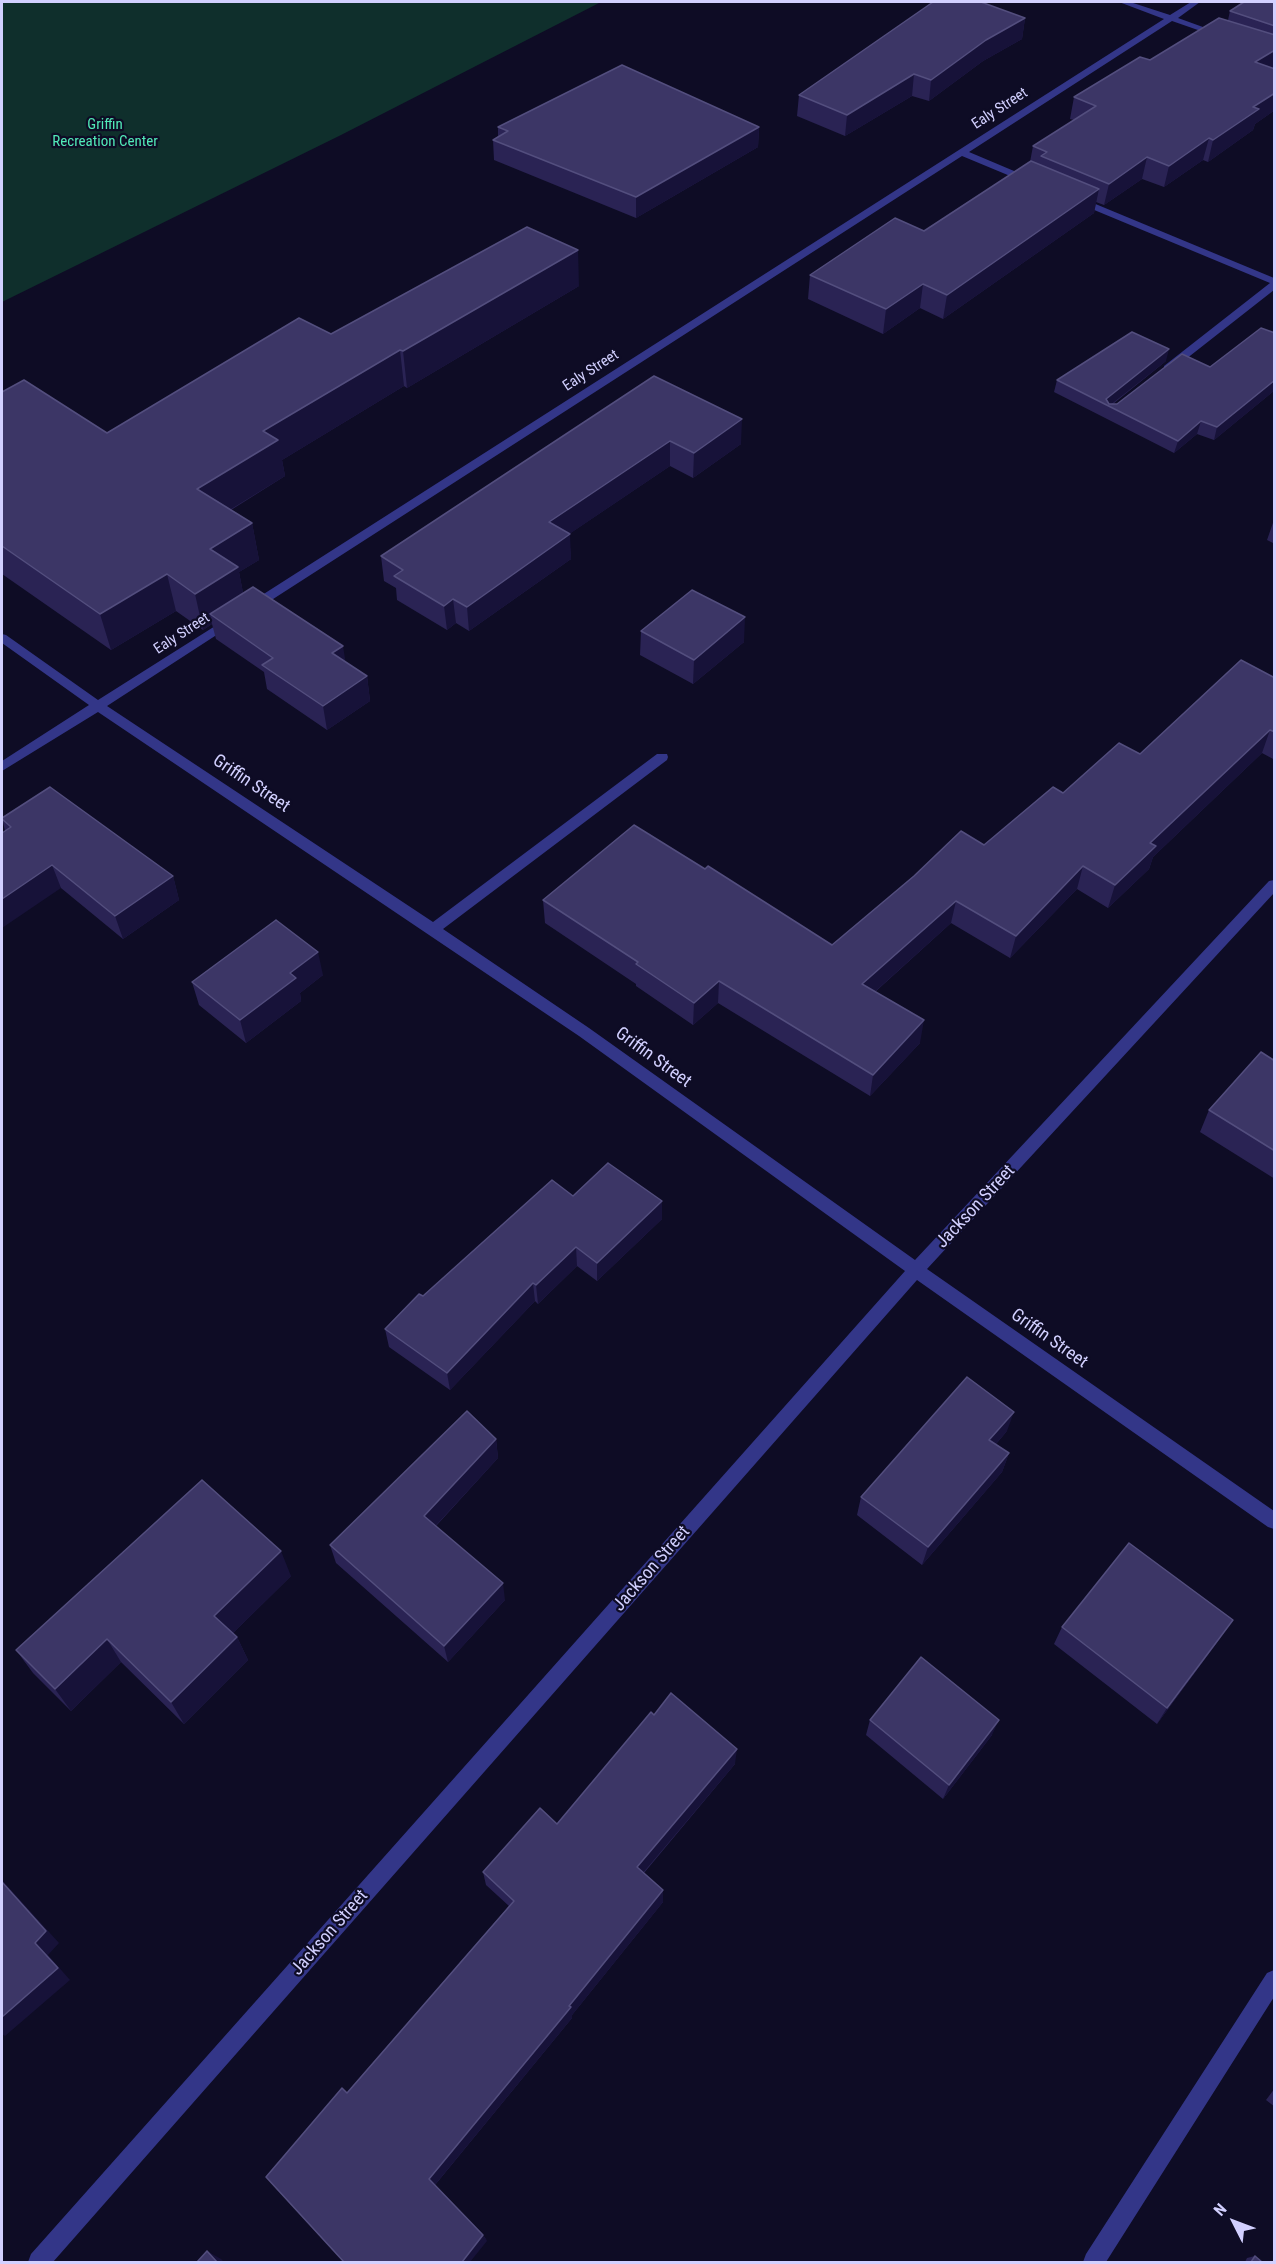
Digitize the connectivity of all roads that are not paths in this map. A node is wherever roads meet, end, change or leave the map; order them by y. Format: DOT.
graph roads {
  1 [pos="1122,2"];
  2 [pos="1196,2"];
  3 [pos="1171,18"];
  4 [pos="1234,40"];
  5 [pos="961,152"];
  6 [pos="1039,184"];
  7 [pos="1071,197"];
  8 [pos="1275,283"];
  9 [pos="1155,377"];
  10 [pos="2,638"];
  11 [pos="97,706"];
  12 [pos="662,757"];
  13 [pos="2,767"];
  14 [pos="1275,885"];
  15 [pos="434,929"];
  16 [pos="916,1270"];
  17 [pos="1275,1521"];
  18 [pos="1275,1980"];
  19 [pos="39,2262"];
  20 [pos="1094,2262"];
  1 -- 3 [label="street"];
  2 -- 3 [label="street, Ealy Street"];
  3 -- 4 [label="street"];
  3 -- 5 [label="street, Ealy Street"];
  5 -- 6 [label="street"];
  5 -- 11 [label="street, Ealy Street"];
  7 -- 8 [label="street"];
  8 -- 9 [label="street"];
  10 -- 11 [label="street, Griffin Street"];
  11 -- 13 [label="street, Ealy Street"];
  11 -- 15 [label="street, Griffin Street"];
  12 -- 15 [label="street"];
  14 -- 16 [label="street, Jackson Street"];
  15 -- 16 [label="street, Griffin Street"];
  16 -- 17 [label="street, Griffin Street"];
  16 -- 19 [label="street, Jackson Street"];
  18 -- 20 [label="street"];
}
